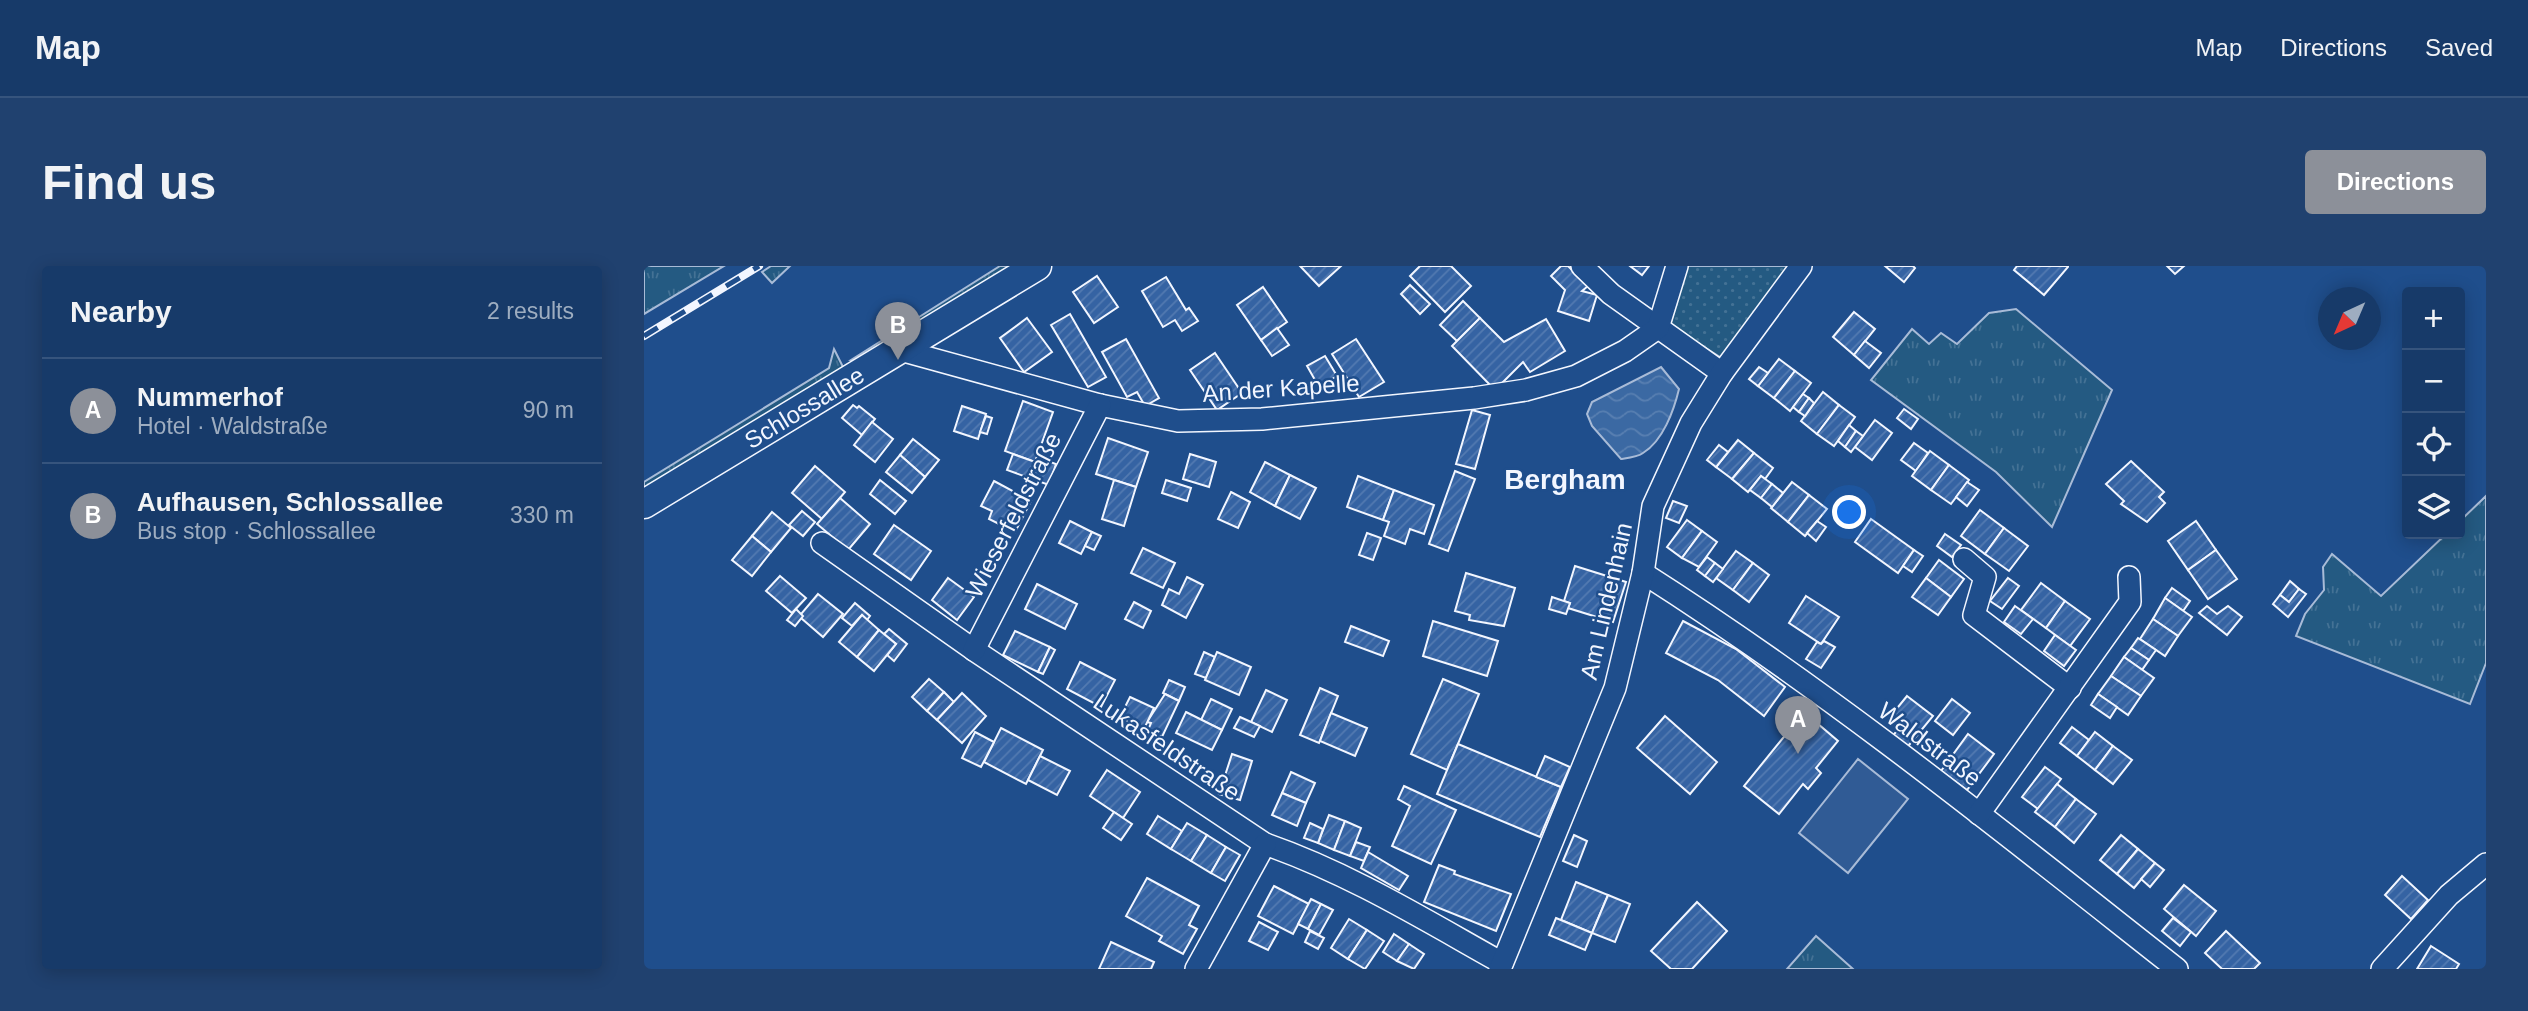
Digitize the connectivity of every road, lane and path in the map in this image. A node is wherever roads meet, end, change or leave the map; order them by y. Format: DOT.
graph roads {
  1 [pos="1037,266"];
  2 [pos="1582,266"];
  3 [pos="1677,266"];
  4 [pos="1801,266"];
  5 [pos="1658,328"];
  6 [pos="901,350"];
  7 [pos="1722,373"];
  8 [pos="1100,405"];
  9 [pos="644,504"];
  10 [pos="822,543"];
  11 [pos="1964,559"];
  12 [pos="1643,573"];
  13 [pos="2129,577"];
  14 [pos="974,650"];
  15 [pos="2070,688"];
  16 [pos="1979,814"];
  17 [pos="1265,844"];
  18 [pos="2486,864"];
  19 [pos="1501,966"];
  20 [pos="1196,969"];
  21 [pos="2177,969"];
  22 [pos="2382,969"];
  1 -- 6 [label="main road, Schlossallee"];
  2 -- 5 [label="street"];
  3 -- 5 [label="street"];
  4 -- 7 [label="street, Am Lindenhain"];
  5 -- 7 [label="street"];
  5 -- 8 [label="street, An der Kapelle"];
  6 -- 8 [label="street, An der Kapelle"];
  6 -- 9 [label="main road, Schlossallee"];
  7 -- 12 [label="street, Am Lindenhain"];
  8 -- 14 [label="street, Wieserfeldstraße"];
  10 -- 14 [label="street, Lukasfeldstraße"];
  11 -- 15 [label="street"];
  12 -- 16 [label="street, Waldstraße"];
  12 -- 19 [label="street, Am Lindenhain"];
  13 -- 15 [label="street"];
  14 -- 17 [label="street, Lukasfeldstraße"];
  15 -- 16 [label="street"];
  16 -- 21 [label="street, Waldstraße"];
  17 -- 19 [label="street, Lukasfeldstraße"];
  17 -- 20 [label="street"];
  18 -- 22 [label="street"];
}
